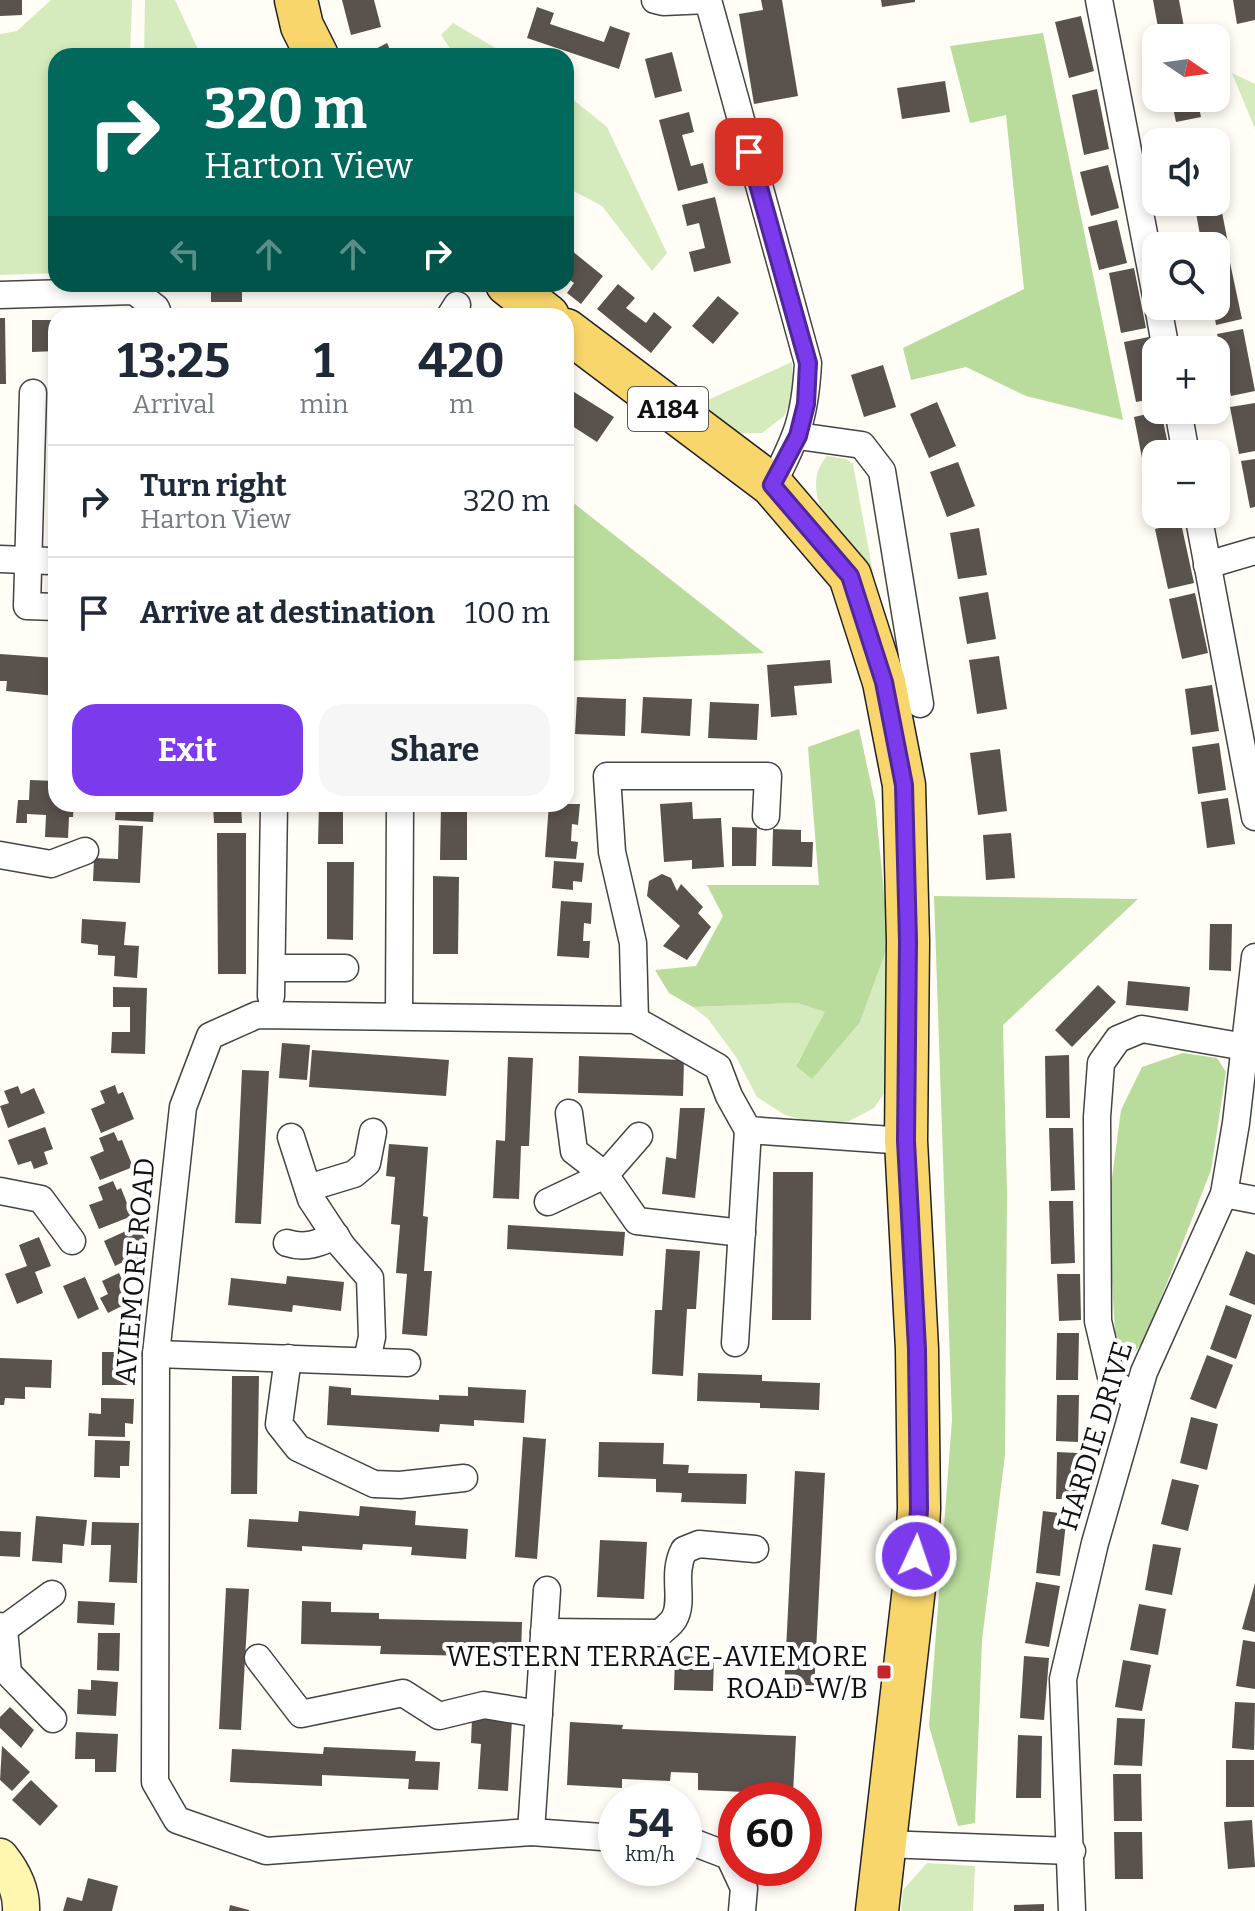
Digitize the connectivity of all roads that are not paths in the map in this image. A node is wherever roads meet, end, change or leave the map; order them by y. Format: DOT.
graph roads {
  1 [pos="296,0"];
  2 [pos="655,0"];
  3 [pos="708,0"];
  4 [pos="1099,0"];
  5 [pos="313,48"];
  6 [pos="1144,232"];
  7 [pos="100,292"];
  8 [pos="135,292"];
  9 [pos="517,292"];
  10 [pos="0,295"];
  11 [pos="156,308"];
  12 [pos="538,308"];
  13 [pos="574,336"];
  14 [pos="33,393"];
  15 [pos="798,436"];
  16 [pos="772,485"];
  17 [pos="1200,528"];
  18 [pos="1255,551"];
  19 [pos="0,559"];
  20 [pos="40,561"];
  21 [pos="1207,565"];
  22 [pos="48,607"];
  23 [pos="920,704"];
  24 [pos="274,812"];
  25 [pos="400,812"];
  26 [pos="766,816"];
  27 [pos="1255,817"];
  28 [pos="85,851"];
  29 [pos="0,855"];
  30 [pos="1255,957"];
  31 [pos="272,968"];
  32 [pos="345,968"];
  33 [pos="271,996"];
  34 [pos="399,1016"];
  35 [pos="635,1020"];
  36 [pos="1245,1047"];
  37 [pos="569,1113"];
  38 [pos="748,1130"];
  39 [pos="373,1132"];
  40 [pos="639,1136"];
  41 [pos="291,1137"];
  42 [pos="906,1141"];
  43 [pos="605,1175"];
  44 [pos="308,1188"];
  45 [pos="0,1191"];
  46 [pos="1224,1194"];
  47 [pos="1255,1200"];
  48 [pos="548,1202"];
  49 [pos="742,1233"];
  50 [pos="336,1236"];
  51 [pos="72,1241"];
  52 [pos="287,1243"];
  53 [pos="735,1343"];
  54 [pos="156,1354"];
  55 [pos="288,1358"];
  56 [pos="367,1360"];
  57 [pos="407,1363"];
  58 [pos="1136,1399"];
  59 [pos="464,1478"];
  60 [pos="755,1549"];
  61 [pos="547,1590"];
  62 [pos="52,1594"];
  63 [pos="2,1627"];
  64 [pos="544,1632"];
  65 [pos="258,1658"];
  66 [pos="4,1676"];
  67 [pos="539,1714"];
  68 [pos="53,1719"];
  69 [pos="531,1832"];
  70 [pos="598,1837"];
  71 [pos="884,1844"];
  72 [pos="702,1847"];
  73 [pos="1072,1851"];
  74 [pos="0,1857"];
  75 [pos="21,1911"];
  76 [pos="742,1911"];
  77 [pos="877,1911"];
  78 [pos="1072,1911"];
  1 -- 5 [label="main road"];
  2 -- 3 [label="street"];
  3 -- 15 [label="street"];
  4 -- 6 [label="street"];
  7 -- 10 [label="street"];
  8 -- 11 [label="street"];
  9 -- 12 [label="main road"];
  13 -- 16 [label="main road, A184"];
  14 -- 20 [label="street"];
  15 -- 16 [label="street"];
  15 -- 23 [label="street"];
  16 -- 42 [label="main road, A184"];
  17 -- 21 [label="street"];
  18 -- 21 [label="street"];
  19 -- 20 [label="street"];
  20 -- 22 [label="street"];
  21 -- 27 [label="street"];
  24 -- 31 [label="street"];
  25 -- 34 [label="street"];
  26 -- 35 [label="street"];
  28 -- 29 [label="street"];
  30 -- 36 [label="street, HARDIE DRIVE"];
  31 -- 32 [label="street"];
  31 -- 33 [label="street"];
  34 -- 35 [label="street, AVIEMORE ROAD"];
  34 -- 54 [label="street, AVIEMORE ROAD"];
  35 -- 38 [label="street, AVIEMORE ROAD"];
  36 -- 46 [label="street, HARDIE DRIVE"];
  36 -- 58 [label="street"];
  37 -- 43 [label="street"];
  38 -- 42 [label="street"];
  38 -- 49 [label="street"];
  39 -- 44 [label="street"];
  40 -- 43 [label="street"];
  41 -- 44 [label="street"];
  42 -- 71 [label="main road, A184"];
  43 -- 48 [label="street"];
  43 -- 49 [label="street"];
  44 -- 50 [label="street"];
  45 -- 51 [label="street"];
  46 -- 47 [label="street"];
  46 -- 58 [label="street, HARDIE DRIVE"];
  49 -- 53 [label="street"];
  50 -- 52 [label="street"];
  50 -- 56 [label="street"];
  54 -- 55 [label="street"];
  54 -- 69 [label="street, AVIEMORE ROAD"];
  55 -- 56 [label="street"];
  55 -- 59 [label="street"];
  56 -- 57 [label="street"];
  58 -- 73 [label="street, HARDIE DRIVE"];
  60 -- 64 [label="street"];
  61 -- 64 [label="street"];
  62 -- 63 [label="street"];
  63 -- 66 [label="street"];
  64 -- 67 [label="street"];
  65 -- 67 [label="street"];
  66 -- 68 [label="street"];
  67 -- 69 [label="street"];
  69 -- 70 [label="street, AVIEMORE ROAD"];
  71 -- 73 [label="street"];
  71 -- 77 [label="main road, A184"];
  72 -- 76 [label="street"];
  73 -- 78 [label="street, HARDIE DRIVE"];
  74 -- 75 [label="street"];
}
